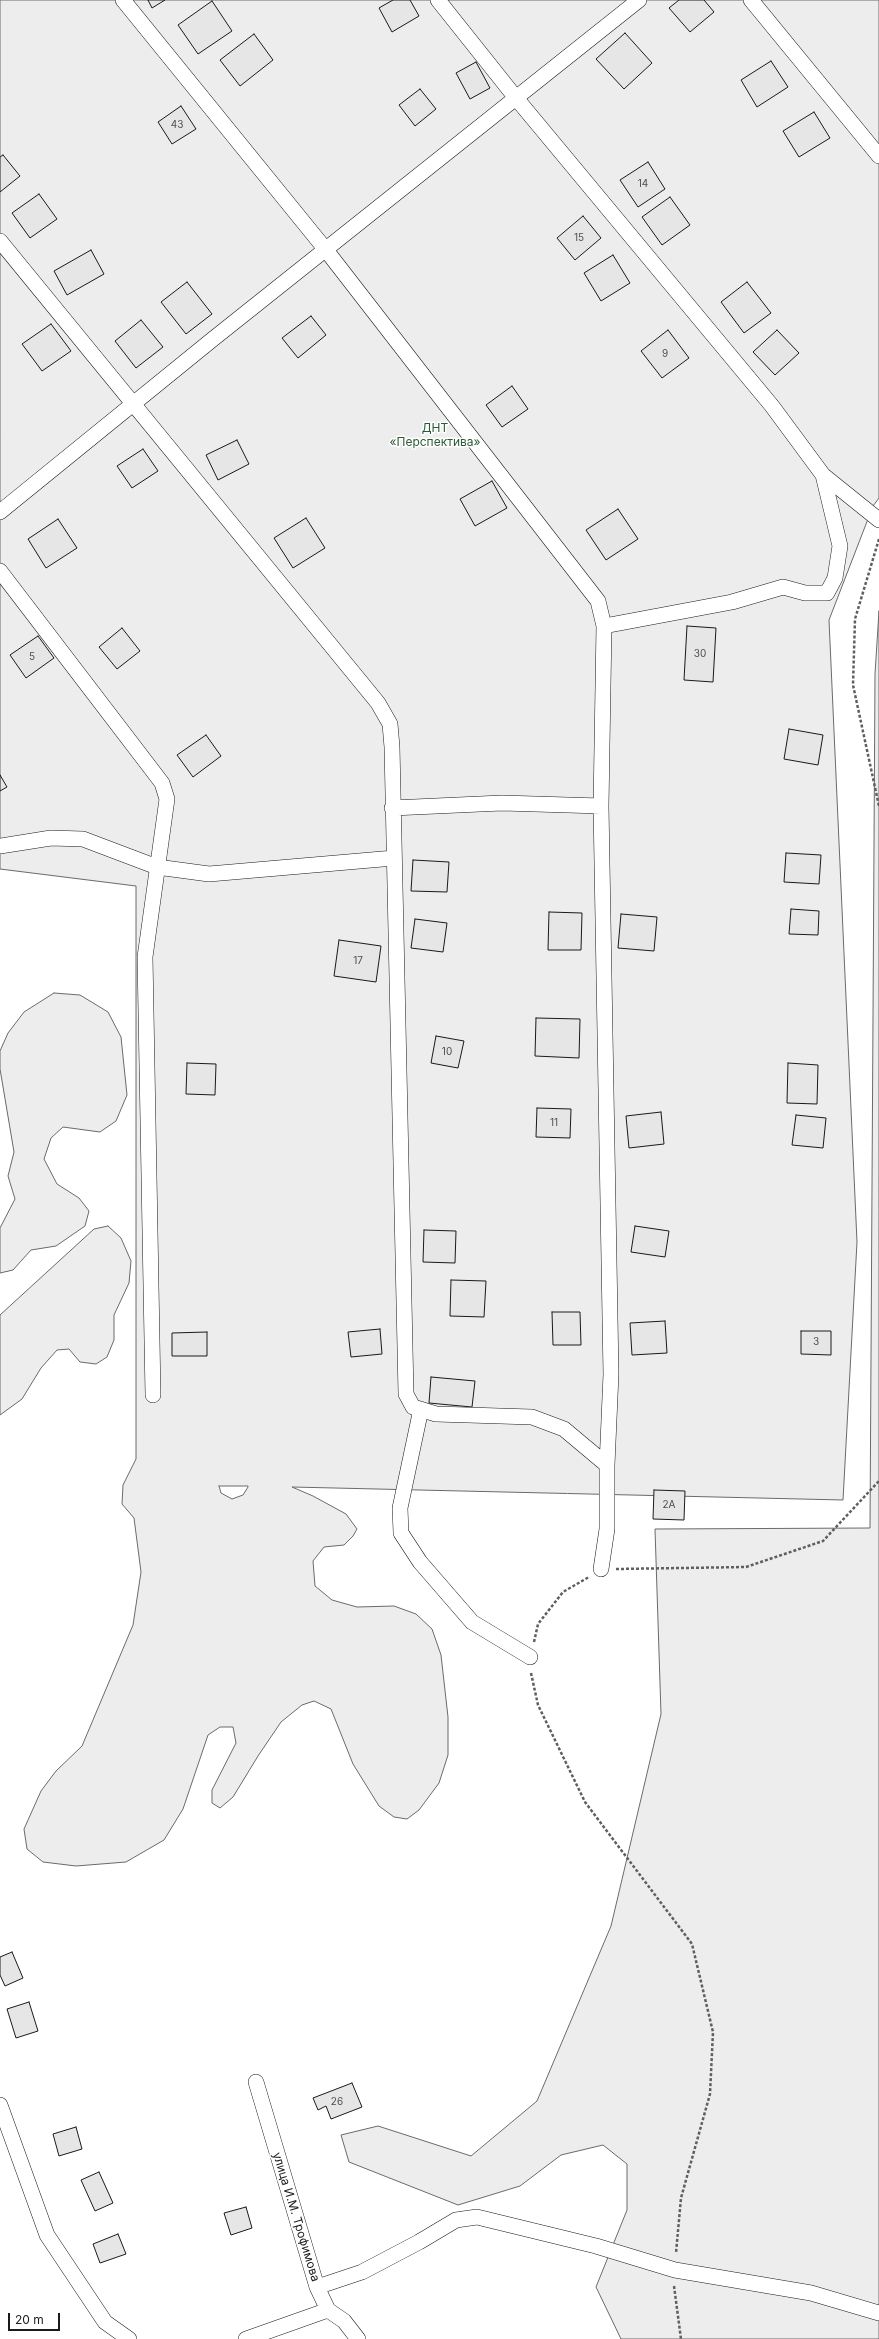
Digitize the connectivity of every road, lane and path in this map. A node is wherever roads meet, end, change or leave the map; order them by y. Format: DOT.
graph roads {
  1 [pos="123,0"];
  2 [pos="438,0"];
  3 [pos="639,0"];
  4 [pos="751,0"];
  5 [pos="516,98"];
  6 [pos="879,156"];
  7 [pos="0,241"];
  8 [pos="326,250"];
  9 [pos="133,404"];
  10 [pos="823,475"];
  11 [pos="0,512"];
  12 [pos="879,520"];
  13 [pos="879,539"];
  14 [pos="0,571"];
  15 [pos="604,626"];
  16 [pos="601,806"];
  17 [pos="879,806"];
  18 [pos="392,808"];
  19 [pos="0,846"];
  20 [pos="394,858"];
  21 [pos="157,867"];
  22 [pos="153,1395"];
  23 [pos="421,1410"];
  24 [pos="607,1465"];
  25 [pos="879,1481"];
  26 [pos="601,1569"];
  27 [pos="530,1657"];
  28 [pos="256,2082"];
  29 [pos="0,2105"];
  30 [pos="675,2270"];
  31 [pos="317,2287"];
  32 [pos="328,2310"];
  33 [pos="879,2313"];
  34 [pos="129,2339"];
  35 [pos="246,2339"];
  36 [pos="358,2339"];
  37 [pos="681,2339"];
  1 -- 8 [label="street"];
  2 -- 5 [label="street"];
  3 -- 5 [label="street"];
  4 -- 6 [label="street"];
  5 -- 8 [label="street"];
  5 -- 10 [label="street"];
  7 -- 9 [label="street"];
  8 -- 9 [label="street"];
  8 -- 15 [label="street"];
  9 -- 11 [label="street"];
  9 -- 18 [label="street"];
  10 -- 12 [label="street"];
  10 -- 15 [label="street"];
  13 -- 17 [label="path"];
  14 -- 21 [label="street"];
  15 -- 16 [label="street"];
  16 -- 18 [label="street"];
  16 -- 24 [label="street"];
  18 -- 20 [label="street"];
  19 -- 21 [label="street"];
  20 -- 21 [label="street"];
  20 -- 23 [label="street"];
  21 -- 22 [label="street"];
  23 -- 24 [label="street"];
  23 -- 27 [label="street"];
  24 -- 26 [label="street"];
  25 -- 26 [label="path"];
  26 -- 27 [label="path"];
  27 -- 30 [label="path"];
  28 -- 31 [label="street, улица И.М. Трофимова"];
  29 -- 34 [label="street"];
  30 -- 31 [label="street"];
  30 -- 33 [label="street"];
  30 -- 37 [label="path"];
  31 -- 32 [label="street, улица И.М. Трофимова"];
  32 -- 35 [label="street"];
  32 -- 36 [label="street, улица И.М. Трофимова"];
}
